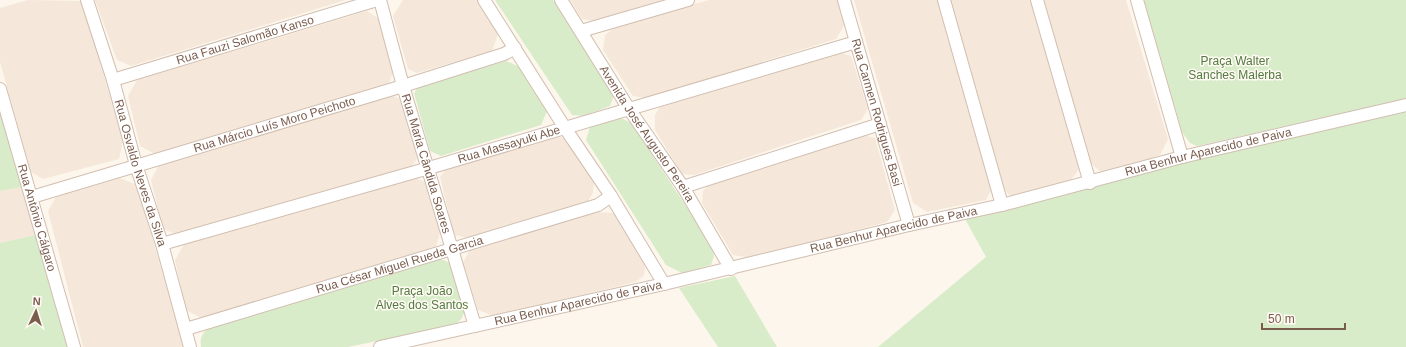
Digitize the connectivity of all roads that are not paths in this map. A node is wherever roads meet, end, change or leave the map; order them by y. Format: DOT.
graph roads {
  1 [pos="87,0"];
  2 [pos="377,0"];
  3 [pos="380,0"];
  4 [pos="484,0"];
  5 [pos="561,0"];
  6 [pos="688,0"];
  7 [pos="844,0"];
  8 [pos="944,0"];
  9 [pos="1037,0"];
  10 [pos="1137,0"];
  11 [pos="581,32"];
  12 [pos="856,42"];
  13 [pos="515,48"];
  14 [pos="113,80"];
  15 [pos="403,86"];
  16 [pos="0,89"];
  17 [pos="1406,105"];
  18 [pos="630,109"];
  19 [pos="880,124"];
  20 [pos="564,128"];
  21 [pos="1182,157"];
  22 [pos="136,165"];
  23 [pos="429,168"];
  24 [pos="1090,183"];
  25 [pos="683,187"];
  26 [pos="611,196"];
  27 [pos="32,197"];
  28 [pos="1002,206"];
  29 [pos="909,225"];
  30 [pos="162,244"];
  31 [pos="452,249"];
  32 [pos="731,269"];
  33 [pos="664,284"];
  34 [pos="475,326"];
  35 [pos="186,329"];
  36 [pos="74,347"];
  37 [pos="190,347"];
  38 [pos="380,347"];
  1 -- 14 [label="street, Rua Osvaldo Neves da Silva"];
  2 -- 14 [label="street, Rua Fauzi Salomão Kanso"];
  3 -- 15 [label="street, Rua Maria Cândida Soares"];
  4 -- 13 [label="street"];
  5 -- 11 [label="street, Avenida José Augusto Pereira"];
  6 -- 11 [label="street"];
  7 -- 12 [label="street, Rua Carmen Rodrigues Basi"];
  8 -- 28 [label="street"];
  9 -- 24 [label="street"];
  10 -- 21 [label="street"];
  11 -- 18 [label="street, Avenida José Augusto Pereira"];
  12 -- 18 [label="street, Rua Massayuki Abe"];
  12 -- 19 [label="street, Rua Carmen Rodrigues Basi"];
  13 -- 15 [label="street, Rua Márcio Luís Moro Peichoto"];
  13 -- 20 [label="street"];
  14 -- 22 [label="street, Rua Osvaldo Neves da Silva"];
  15 -- 22 [label="street, Rua Márcio Luís Moro Peichoto"];
  15 -- 23 [label="street, Rua Maria Cândida Soares"];
  16 -- 27 [label="street, Rua Antônio Cálgaro"];
  17 -- 21 [label="street, Rua Benhur Aparecido de Paiva"];
  18 -- 20 [label="street, Rua Massayuki Abe"];
  18 -- 25 [label="street, Avenida José Augusto Pereira"];
  19 -- 25 [label="street"];
  19 -- 29 [label="street, Rua Carmen Rodrigues Basi"];
  20 -- 23 [label="street, Rua Massayuki Abe"];
  20 -- 26 [label="street"];
  21 -- 24 [label="street, Rua Benhur Aparecido de Paiva"];
  22 -- 27 [label="street, Rua Márcio Luís Moro Peichoto"];
  22 -- 30 [label="street, Rua Osvaldo Neves da Silva"];
  23 -- 30 [label="street, Rua Massayuki Abe"];
  23 -- 31 [label="street, Rua Maria Cândida Soares"];
  24 -- 28 [label="street, Rua Benhur Aparecido de Paiva"];
  25 -- 32 [label="street, Avenida José Augusto Pereira"];
  26 -- 31 [label="street, Rua César Miguel Rueda Garcia"];
  26 -- 33 [label="street"];
  27 -- 36 [label="street, Rua Antônio Cálgaro"];
  28 -- 29 [label="street, Rua Benhur Aparecido de Paiva"];
  29 -- 32 [label="street, Rua Benhur Aparecido de Paiva"];
  30 -- 35 [label="street, Rua Osvaldo Neves da Silva"];
  31 -- 34 [label="street, Rua Maria Cândida Soares"];
  31 -- 35 [label="street, Rua César Miguel Rueda Garcia"];
  32 -- 33 [label="street, Rua Benhur Aparecido de Paiva"];
  33 -- 34 [label="street, Rua Benhur Aparecido de Paiva"];
  34 -- 38 [label="street, Rua Benhur Aparecido de Paiva"];
  35 -- 37 [label="street, Rua Osvaldo Neves da Silva"];
}
